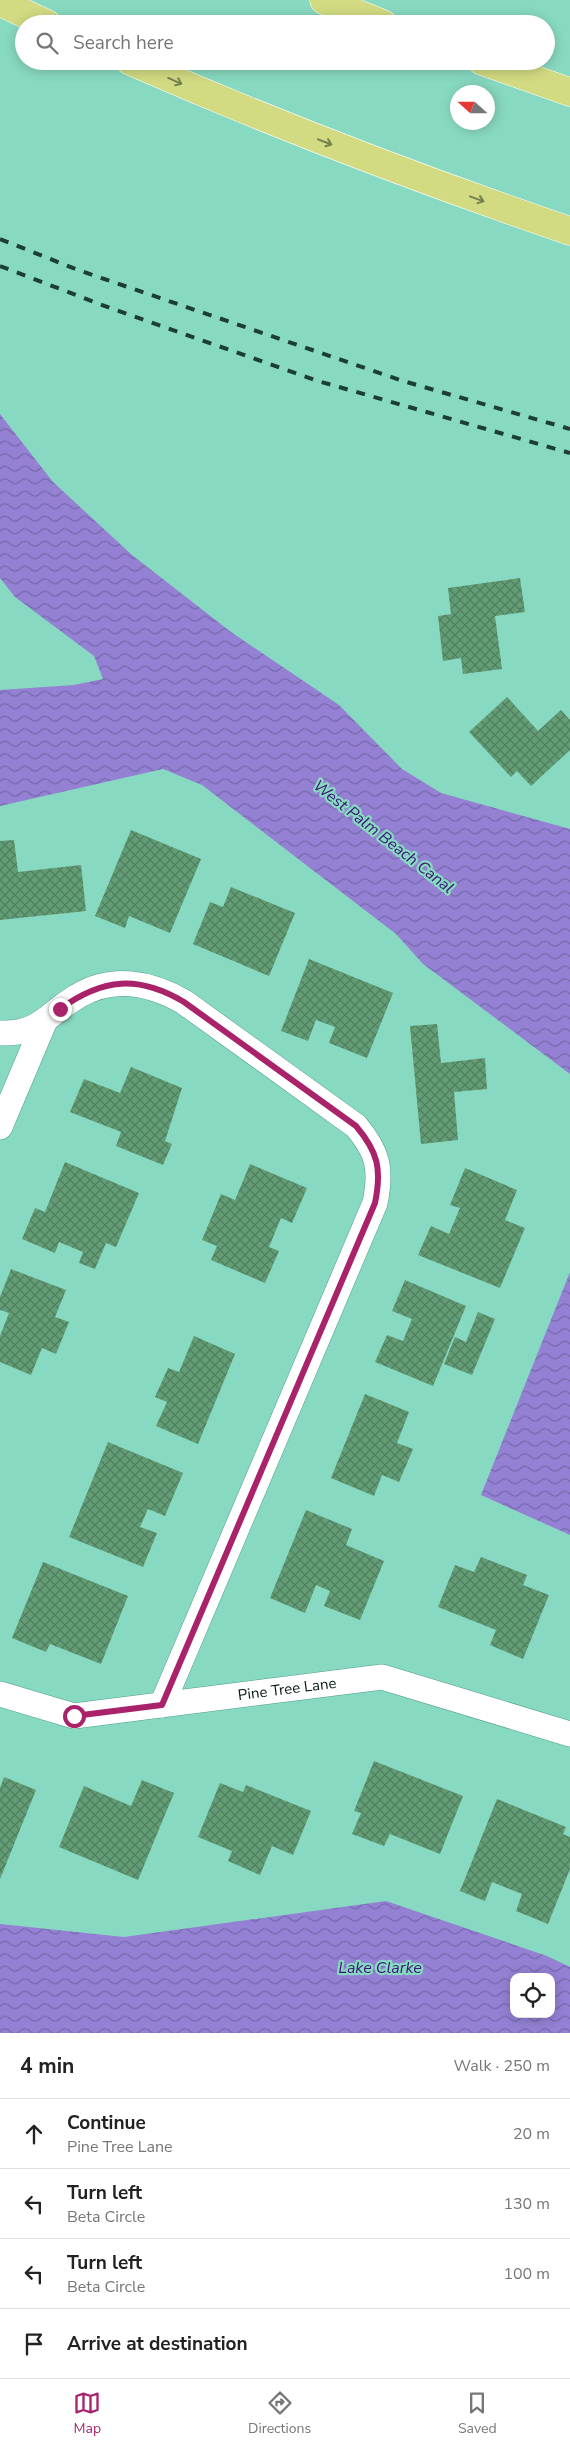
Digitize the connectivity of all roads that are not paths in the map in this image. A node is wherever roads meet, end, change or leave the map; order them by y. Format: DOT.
graph roads {
  1 [pos="324,0"];
  2 [pos="0,2"];
  3 [pos="28,15"];
  4 [pos="361,15"];
  5 [pos="151,70"];
  6 [pos="508,70"];
  7 [pos="570,92"];
  8 [pos="570,231"];
  9 [pos="44,1022"];
  10 [pos="0,1033"];
  11 [pos="0,1127"];
  12 [pos="0,1694"];
  13 [pos="162,1705"];
  14 [pos="570,1734"];
  1 -- 4 [label="highway"];
  2 -- 3 [label="highway"];
  5 -- 8 [label="highway, one-way"];
  6 -- 7 [label="highway"];
  9 -- 10 [label="street"];
  9 -- 11 [label="street"];
  9 -- 13 [label="street"];
  12 -- 13 [label="street, Pine Tree Lane"];
  13 -- 14 [label="street, Pine Tree Lane"];
}
